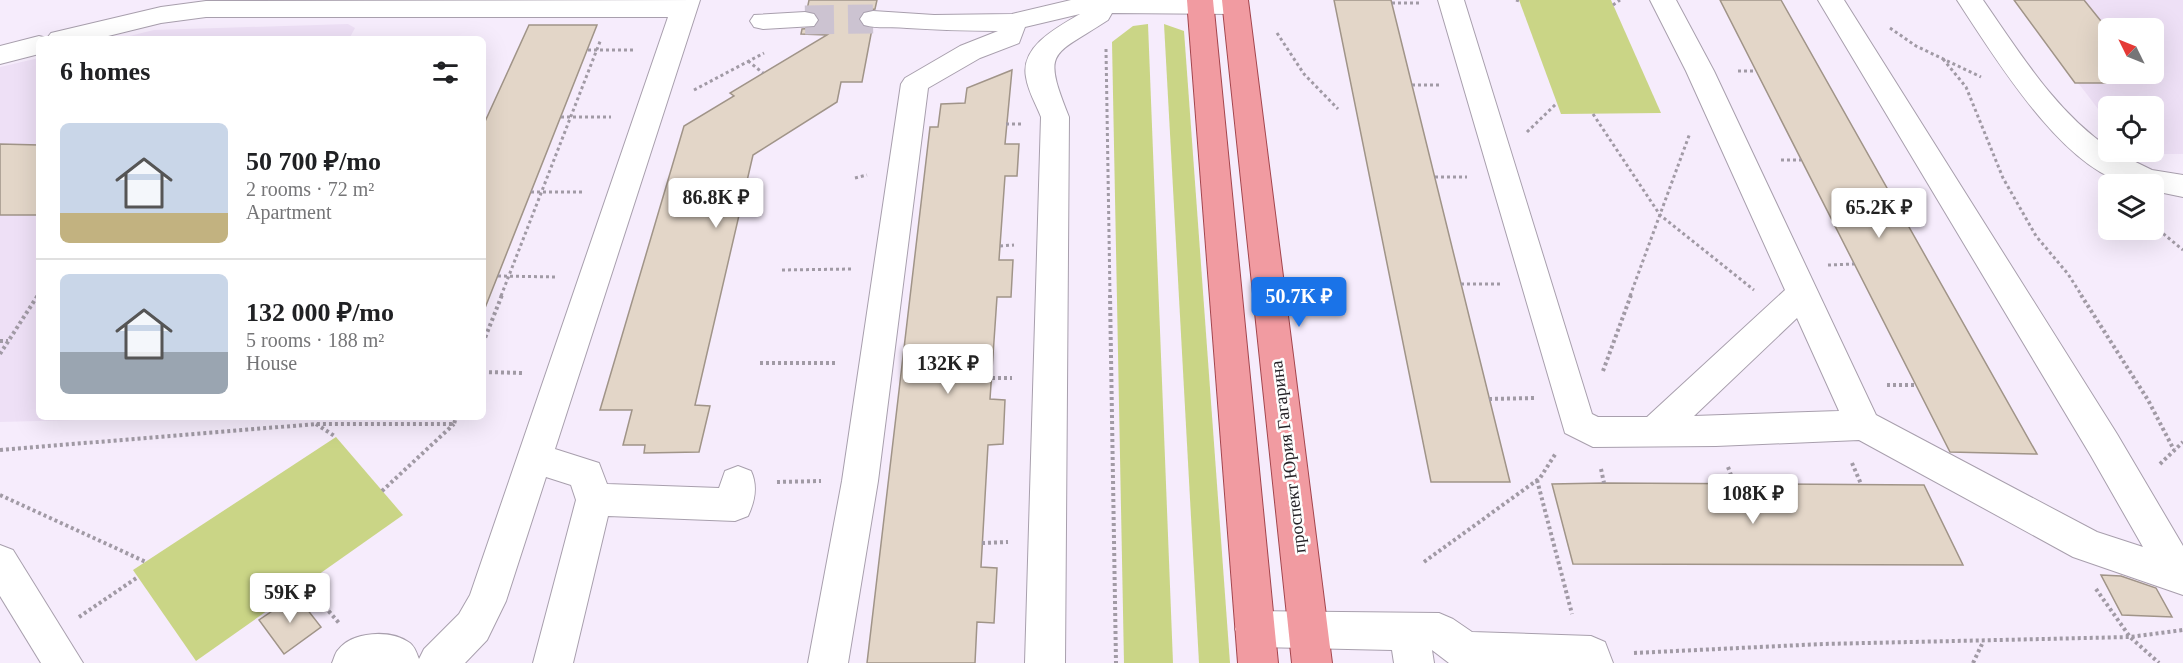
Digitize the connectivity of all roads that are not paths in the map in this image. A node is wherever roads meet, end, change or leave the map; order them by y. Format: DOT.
graph roads {
  1 [pos="1451,0"];
  2 [pos="1663,0"];
  3 [pos="1831,0"];
  4 [pos="1970,0"];
  5 [pos="1201,3"];
  6 [pos="1235,3"];
  7 [pos="514,4"];
  8 [pos="685,4"];
  9 [pos="1089,4"];
  10 [pos="873,19"];
  11 [pos="800,20"];
  12 [pos="763,21"];
  13 [pos="1012,22"];
  14 [pos="73,36"];
  15 [pos="36,46"];
  16 [pos="0,55"];
  17 [pos="2183,186"];
  18 [pos="1792,302"];
  19 [pos="1863,425"];
  20 [pos="1655,431"];
  21 [pos="534,458"];
  22 [pos="738,482"];
  23 [pos="594,500"];
  24 [pos="0,562"];
  25 [pos="2181,577"];
  26 [pos="1256,646"];
  27 [pos="1310,647"];
  28 [pos="1411,648"];
  29 [pos="56,651"];
  30 [pos="1589,658"];
  31 [pos="438,663"];
  32 [pos="553,663"];
  33 [pos="828,663"];
  34 [pos="1046,663"];
  1 -- 20 [label="lane"];
  2 -- 18 [label="lane"];
  3 -- 25 [label="lane"];
  4 -- 17 [label="lane"];
  5 -- 6 [label="lane"];
  5 -- 9 [label="lane"];
  5 -- 26 [label="main road"];
  6 -- 27 [label="main road, проспект Юрия Гагарина"];
  7 -- 8 [label="lane"];
  7 -- 14 [label="lane"];
  8 -- 21 [label="lane"];
  9 -- 13 [label="lane"];
  9 -- 34 [label="lane"];
  10 -- 13 [label="lane"];
  11 -- 12 [label="lane"];
  13 -- 33 [label="lane"];
  15 -- 16 [label="lane"];
  18 -- 19 [label="lane"];
  18 -- 20 [label="lane"];
  19 -- 20 [label="lane"];
  19 -- 25 [label="lane"];
  21 -- 23 [label="lane"];
  21 -- 31 [label="lane"];
  22 -- 23 [label="lane"];
  23 -- 32 [label="lane"];
  24 -- 29 [label="lane"];
  26 -- 27 [label="lane"];
  27 -- 28 [label="lane"];
  28 -- 30 [label="lane"];
}
